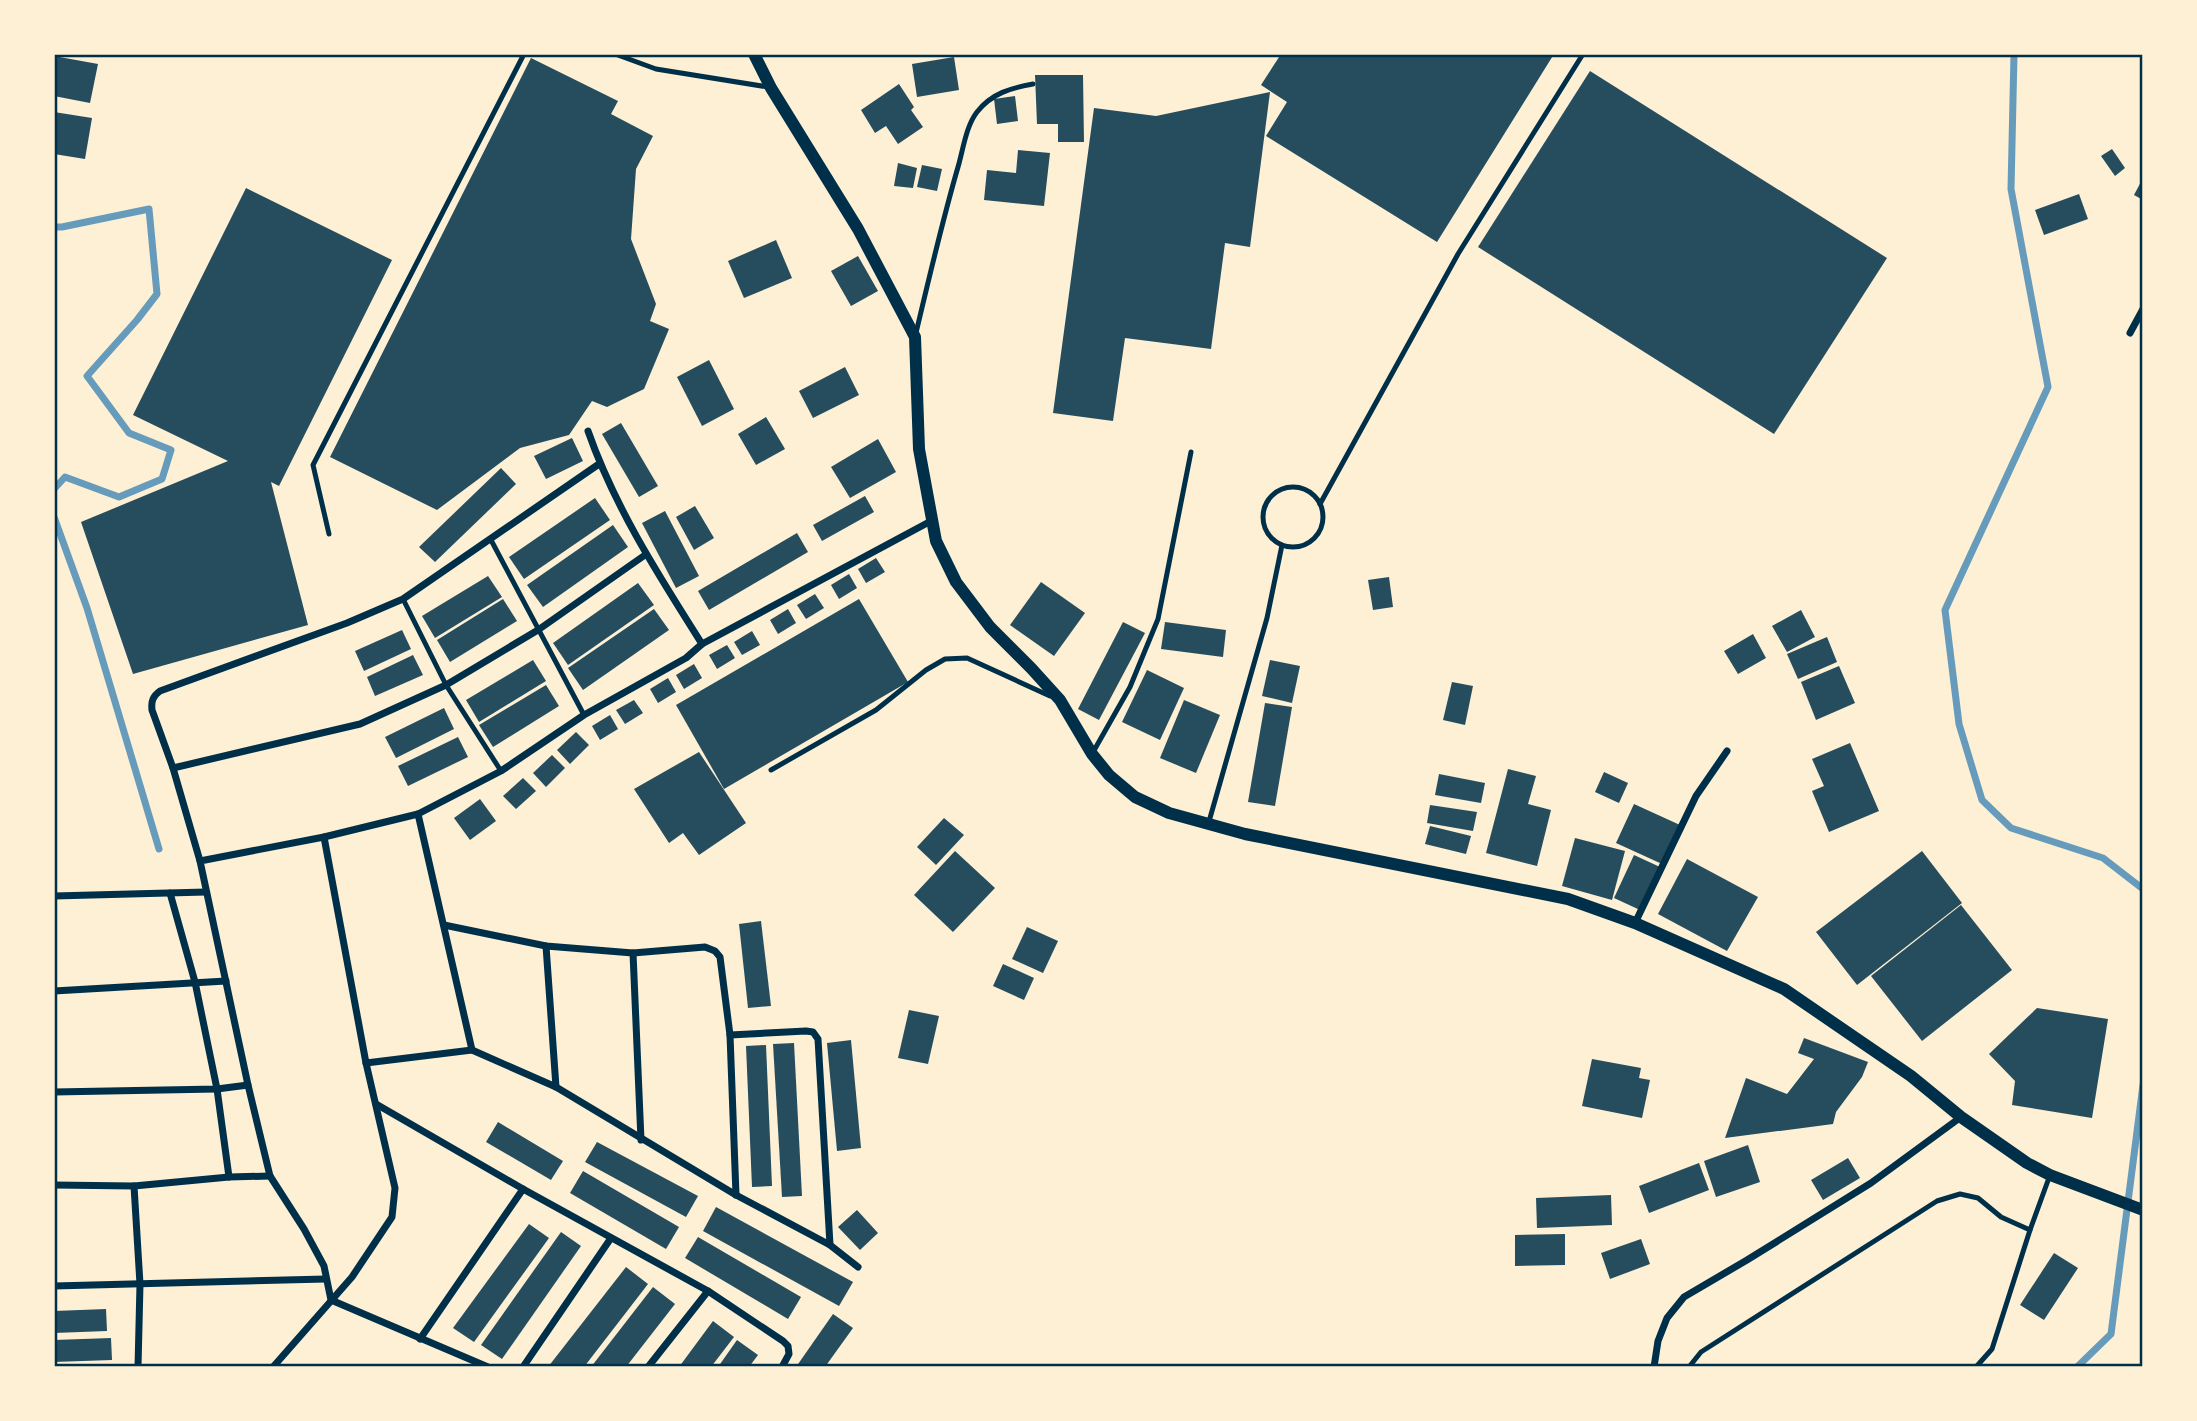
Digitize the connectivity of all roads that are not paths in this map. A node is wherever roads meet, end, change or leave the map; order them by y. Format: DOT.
graph roads {
  1 [pos="524,54"];
  2 [pos="615,54"];
  3 [pos="754,54"];
  4 [pos="1583,54"];
  5 [pos="1033,84"];
  6 [pos="771,88"];
  7 [pos="2143,309"];
  8 [pos="2130,333"];
  9 [pos="915,337"];
  10 [pos="588,431"];
  11 [pos="1191,452"];
  12 [pos="599,464"];
  13 [pos="1320,504"];
  14 [pos="931,521"];
  15 [pos="329,534"];
  16 [pos="491,540"];
  17 [pos="1282,545"];
  18 [pos="645,555"];
  19 [pos="403,599"];
  20 [pos="538,629"];
  21 [pos="702,644"];
  22 [pos="446,685"];
  23 [pos="1060,700"];
  24 [pos="584,715"];
  25 [pos="1727,751"];
  26 [pos="1092,754"];
  27 [pos="173,768"];
  28 [pos="771,770"];
  29 [pos="501,771"];
  30 [pos="418,814"];
  31 [pos="1208,825"];
  32 [pos="324,837"];
  33 [pos="200,861"];
  34 [pos="206,892"];
  35 [pos="170,893"];
  36 [pos="54,896"];
  37 [pos="1634,922"];
  38 [pos="444,925"];
  39 [pos="546,946"];
  40 [pos="633,953"];
  41 [pos="226,981"];
  42 [pos="195,982"];
  43 [pos="54,991"];
  44 [pos="730,1035"];
  45 [pos="472,1050"];
  46 [pos="366,1063"];
  47 [pos="248,1085"];
  48 [pos="556,1087"];
  49 [pos="217,1089"];
  50 [pos="54,1092"];
  51 [pos="376,1104"];
  52 [pos="1961,1117"];
  53 [pos="641,1140"];
  54 [pos="2050,1175"];
  55 [pos="270,1176"];
  56 [pos="229,1177"];
  57 [pos="54,1185"];
  58 [pos="134,1186"];
  59 [pos="523,1189"];
  60 [pos="736,1195"];
  61 [pos="2143,1210"];
  62 [pos="2030,1230"];
  63 [pos="611,1238"];
  64 [pos="830,1245"];
  65 [pos="858,1267"];
  66 [pos="326,1279"];
  67 [pos="140,1284"];
  68 [pos="54,1286"];
  69 [pos="708,1291"];
  70 [pos="331,1300"];
  71 [pos="420,1339"];
  72 [pos="138,1367"];
  73 [pos="273,1367"];
  74 [pos="488,1367"];
  75 [pos="523,1367"];
  76 [pos="648,1367"];
  77 [pos="782,1367"];
  78 [pos="1654,1367"];
  79 [pos="1689,1367"];
  80 [pos="1976,1367"];
  1 -- 15 [label="lane"];
  2 -- 6 [label="lane"];
  3 -- 6 [label="street"];
  4 -- 13 [label="lane"];
  5 -- 9 [label="lane"];
  6 -- 9 [label="street"];
  7 -- 8 [label="street"];
  9 -- 14 [label="street"];
  10 -- 12 [label="street"];
  11 -- 26 [label="lane"];
  12 -- 16 [label="street"];
  12 -- 18 [label="street"];
  13 -- 17 [label="lane"];
  13 -- 17 [label="lane"];
  14 -- 21 [label="street"];
  14 -- 23 [label="street"];
  16 -- 19 [label="street"];
  16 -- 20 [label="lane"];
  17 -- 31 [label="lane"];
  18 -- 20 [label="street"];
  18 -- 21 [label="street"];
  19 -- 22 [label="lane"];
  19 -- 27 [label="street"];
  20 -- 22 [label="street"];
  20 -- 24 [label="lane"];
  21 -- 24 [label="street"];
  22 -- 27 [label="street"];
  22 -- 29 [label="lane"];
  23 -- 26 [label="street"];
  23 -- 28 [label="lane"];
  24 -- 29 [label="street"];
  25 -- 37 [label="street"];
  26 -- 31 [label="street"];
  27 -- 33 [label="street"];
  29 -- 30 [label="street"];
  30 -- 32 [label="street"];
  30 -- 38 [label="street"];
  31 -- 37 [label="street"];
  32 -- 33 [label="street"];
  32 -- 46 [label="street"];
  33 -- 34 [label="street"];
  34 -- 35 [label="street"];
  34 -- 41 [label="street"];
  35 -- 36 [label="street"];
  35 -- 42 [label="street"];
  37 -- 52 [label="street"];
  38 -- 39 [label="street"];
  38 -- 45 [label="street"];
  39 -- 40 [label="street"];
  39 -- 48 [label="street"];
  40 -- 44 [label="street"];
  40 -- 53 [label="street"];
  41 -- 42 [label="street"];
  41 -- 47 [label="street"];
  42 -- 43 [label="street"];
  42 -- 49 [label="street"];
  44 -- 60 [label="street"];
  44 -- 64 [label="street"];
  45 -- 46 [label="street"];
  45 -- 48 [label="street"];
  46 -- 51 [label="street"];
  47 -- 49 [label="street"];
  47 -- 55 [label="street"];
  48 -- 53 [label="street"];
  49 -- 50 [label="street"];
  49 -- 56 [label="street"];
  51 -- 59 [label="street"];
  51 -- 70 [label="street"];
  52 -- 54 [label="street"];
  52 -- 78 [label="street"];
  53 -- 60 [label="street"];
  54 -- 61 [label="street"];
  54 -- 62 [label="lane"];
  55 -- 56 [label="street"];
  55 -- 66 [label="street"];
  56 -- 58 [label="street"];
  57 -- 58 [label="street"];
  58 -- 67 [label="street"];
  59 -- 63 [label="street"];
  59 -- 71 [label="street"];
  60 -- 64 [label="street"];
  62 -- 79 [label="lane"];
  62 -- 80 [label="lane"];
  63 -- 69 [label="street"];
  63 -- 75 [label="street"];
  64 -- 65 [label="street"];
  66 -- 67 [label="street"];
  66 -- 70 [label="street"];
  67 -- 68 [label="street"];
  67 -- 72 [label="street"];
  69 -- 76 [label="street"];
  69 -- 77 [label="street"];
  70 -- 71 [label="street"];
  70 -- 73 [label="street"];
  71 -- 74 [label="street"];
}
